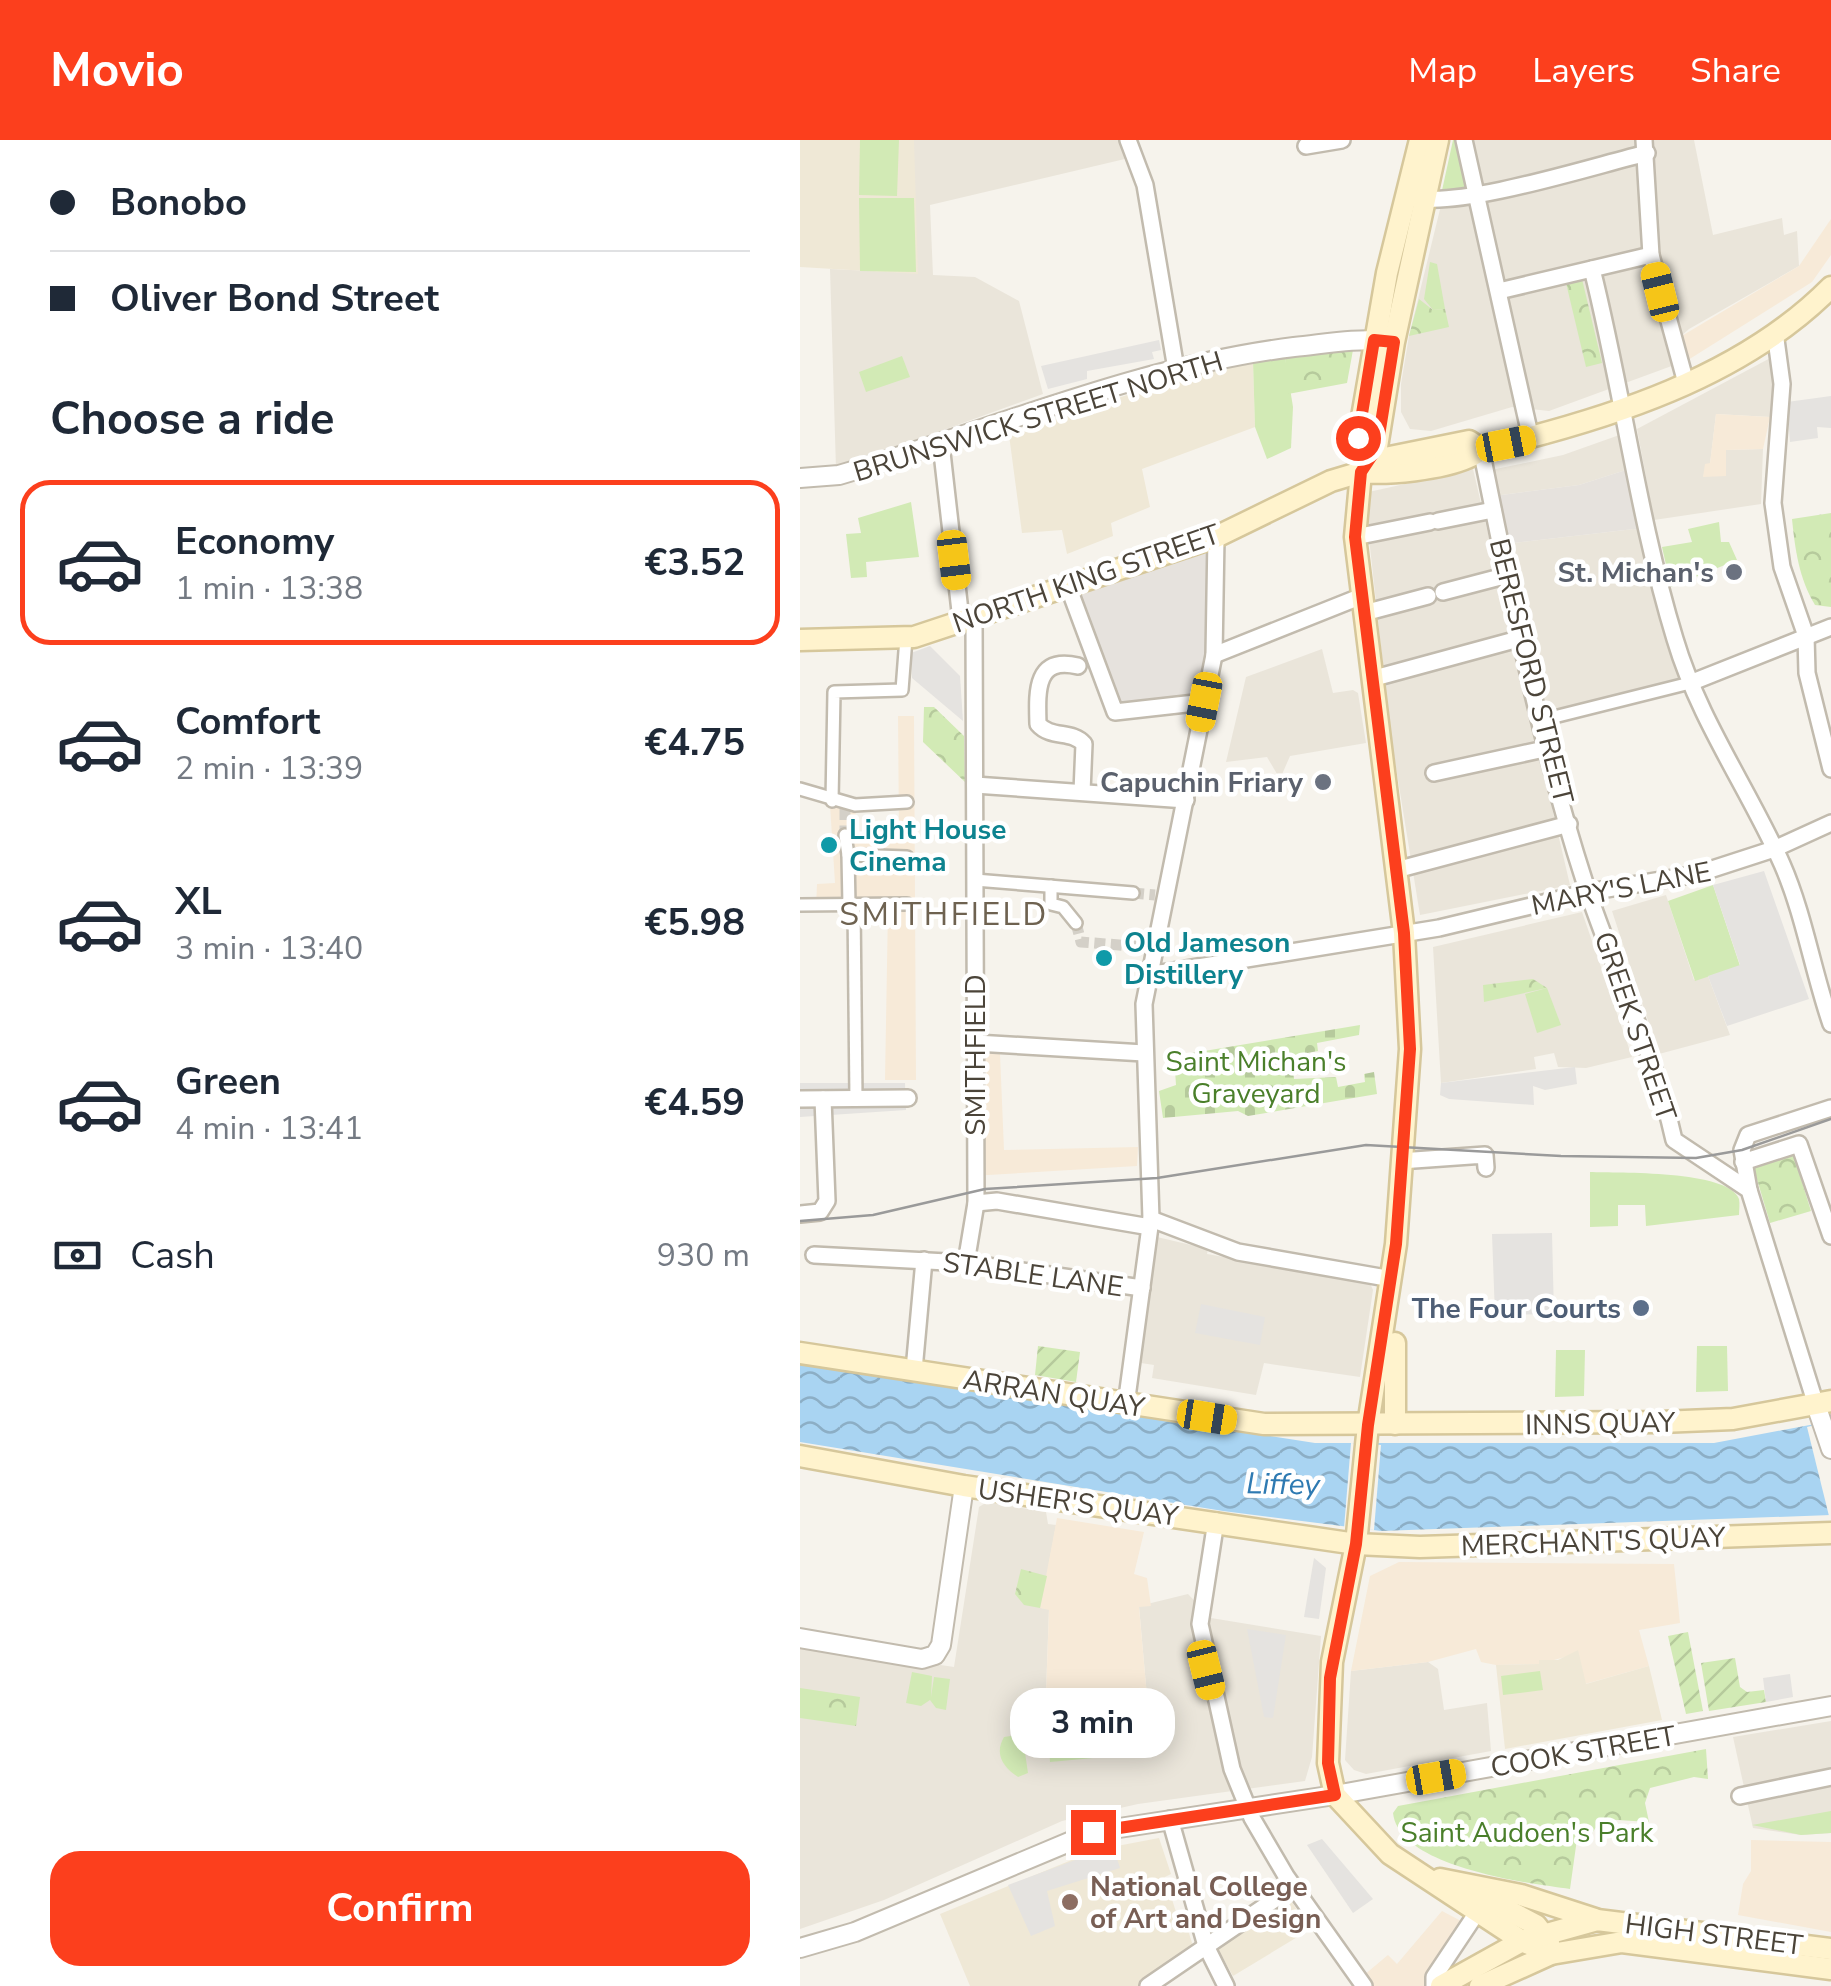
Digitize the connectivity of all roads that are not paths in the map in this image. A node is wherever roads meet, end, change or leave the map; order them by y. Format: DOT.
graph roads {
  1 [pos="1128,140"];
  2 [pos="1342,140"];
  3 [pos="1464,140"];
  4 [pos="1426,141"];
  5 [pos="1306,146"];
  6 [pos="1646,146"];
  7 [pos="1477,195"];
  8 [pos="1416,198"];
  9 [pos="1651,255"];
  10 [pos="1592,270"];
  11 [pos="1831,287"];
  12 [pos="1499,291"];
  13 [pos="1775,332"];
  14 [pos="1384,341"];
  15 [pos="1176,369"];
  16 [pos="1686,383"];
  17 [pos="1385,404"];
  18 [pos="1625,406"];
  19 [pos="1532,439"];
  20 [pos="941,444"];
  21 [pos="1481,449"];
  22 [pos="1414,451"];
  23 [pos="1361,472"];
  24 [pos="800,478"];
  25 [pos="1494,510"];
  26 [pos="1216,537"];
  27 [pos="1355,537"];
  28 [pos="1508,575"];
  29 [pos="1068,586"];
  30 [pos="1363,604"];
  31 [pos="968,618"];
  32 [pos="1831,627"];
  33 [pos="1806,636"];
  34 [pos="906,638"];
  35 [pos="1522,638"];
  36 [pos="800,640"];
  37 [pos="1214,654"];
  38 [pos="1078,666"];
  39 [pos="1371,679"];
  40 [pos="1690,683"];
  41 [pos="1204,702"];
  42 [pos="1542,720"];
  43 [pos="1550,748"];
  44 [pos="1831,769"];
  45 [pos="1434,773"];
  46 [pos="975,785"];
  47 [pos="800,789"];
  48 [pos="1082,792"];
  49 [pos="1186,800"];
  50 [pos="907,802"];
  51 [pos="840,804"];
  52 [pos="1831,822"];
  53 [pos="1569,824"];
  54 [pos="845,835"];
  55 [pos="1774,849"];
  56 [pos="846,853"];
  57 [pos="907,857"];
  58 [pos="1396,870"];
  59 [pos="975,880"];
  60 [pos="1051,886"];
  61 [pos="1588,892"];
  62 [pos="1133,893"];
  63 [pos="907,904"];
  64 [pos="800,905"];
  65 [pos="852,905"];
  66 [pos="1076,923"];
  67 [pos="1404,933"];
  68 [pos="1148,975"];
  69 [pos="1831,1024"];
  70 [pos="976,1043"];
  71 [pos="1144,1052"];
  72 [pos="908,1098"];
  73 [pos="800,1099"];
  74 [pos="823,1099"];
  75 [pos="856,1099"];
  76 [pos="1831,1108"];
  77 [pos="1743,1154"];
  78 [pos="1400,1161"];
  79 [pos="1486,1168"];
  80 [pos="1749,1190"];
  81 [pos="976,1203"];
  82 [pos="800,1214"];
  83 [pos="1151,1223"];
  84 [pos="1831,1236"];
  85 [pos="814,1254"];
  86 [pos="924,1260"];
  87 [pos="966,1263"];
  88 [pos="1391,1281"];
  89 [pos="1142,1288"];
  90 [pos="800,1352"];
  91 [pos="914,1370"];
  92 [pos="1823,1403"];
  93 [pos="1126,1404"];
  94 [pos="1395,1424"];
  95 [pos="1367,1434"];
  96 [pos="1829,1442"];
  97 [pos="800,1456"];
  98 [pos="964,1486"];
  99 [pos="1216,1521"];
  100 [pos="1831,1533"];
  101 [pos="1324,1539"];
  102 [pos="1356,1539"];
  103 [pos="1345,1588"];
  104 [pos="805,1639"];
  105 [pos="1831,1706"];
  106 [pos="1831,1777"];
  107 [pos="1335,1795"];
  108 [pos="1740,1796"];
  109 [pos="1249,1808"];
  110 [pos="1170,1819"];
  111 [pos="1406,1864"];
  112 [pos="1458,1884"];
  113 [pos="1293,1886"];
  114 [pos="1478,1912"];
  115 [pos="1597,1920"];
  116 [pos="1545,1933"];
  117 [pos="1522,1941"];
  118 [pos="1206,1946"];
  119 [pos="800,1948"];
  120 [pos="1831,1949"];
  121 [pos="1551,1954"];
  122 [pos="1831,1969"];
  123 [pos="1148,1986"];
  124 [pos="1226,1986"];
  125 [pos="1364,1986"];
  126 [pos="1438,1986"];
  127 [pos="1480,1986"];
  1 -- 15 [label="street"];
  2 -- 5 [label="street"];
  3 -- 7 [label="street"];
  4 -- 8 [label="main road"];
  6 -- 7 [label="street"];
  6 -- 9 [label="street"];
  7 -- 8 [label="street"];
  7 -- 12 [label="street"];
  8 -- 14 [label="main road"];
  9 -- 10 [label="street"];
  9 -- 16 [label="street"];
  10 -- 12 [label="street"];
  10 -- 18 [label="street"];
  11 -- 13 [label="main road, NORTH KING STREET"];
  12 -- 19 [label="street"];
  13 -- 16 [label="main road, NORTH KING STREET"];
  13 -- 33 [label="street"];
  14 -- 15 [label="street, BRUNSWICK STREET NORTH"];
  14 -- 17 [label="main road"];
  14 -- 23 [label="main road"];
  15 -- 20 [label="street, BRUNSWICK STREET NORTH"];
  16 -- 18 [label="main road, NORTH KING STREET"];
  17 -- 22 [label="main road"];
  17 -- 23 [label="main road"];
  18 -- 19 [label="main road, NORTH KING STREET"];
  18 -- 40 [label="street"];
  19 -- 21 [label="main road, NORTH KING STREET"];
  20 -- 24 [label="street, BRUNSWICK STREET NORTH"];
  20 -- 31 [label="street, SMITHFIELD"];
  21 -- 22 [label="main road, NORTH KING STREET"];
  21 -- 23 [label="main road, NORTH KING STREET"];
  21 -- 25 [label="street, BERESFORD STREET"];
  22 -- 23 [label="main road, NORTH KING STREET"];
  23 -- 26 [label="main road, NORTH KING STREET"];
  23 -- 27 [label="main road"];
  25 -- 27 [label="street"];
  25 -- 28 [label="street, BERESFORD STREET"];
  26 -- 29 [label="main road, NORTH KING STREET"];
  26 -- 37 [label="street"];
  27 -- 30 [label="main road"];
  28 -- 30 [label="street"];
  28 -- 35 [label="street, BERESFORD STREET"];
  29 -- 31 [label="main road, NORTH KING STREET"];
  29 -- 41 [label="street"];
  30 -- 37 [label="street"];
  30 -- 39 [label="main road"];
  31 -- 34 [label="main road, NORTH KING STREET"];
  31 -- 46 [label="street, SMITHFIELD"];
  32 -- 33 [label="street"];
  33 -- 40 [label="street"];
  33 -- 44 [label="street"];
  34 -- 36 [label="main road, NORTH KING STREET"];
  34 -- 51 [label="street"];
  35 -- 39 [label="street"];
  35 -- 42 [label="street, BERESFORD STREET"];
  37 -- 41 [label="street"];
  38 -- 48 [label="street"];
  39 -- 58 [label="main road"];
  40 -- 42 [label="street"];
  40 -- 55 [label="street"];
  41 -- 49 [label="street"];
  42 -- 43 [label="street, BERESFORD STREET"];
  43 -- 45 [label="street"];
  43 -- 53 [label="street, BERESFORD STREET"];
  46 -- 48 [label="street"];
  46 -- 59 [label="street, SMITHFIELD"];
  47 -- 51 [label="street"];
  48 -- 49 [label="street"];
  49 -- 68 [label="street"];
  50 -- 51 [label="street"];
  52 -- 55 [label="street, MARY'S LANE"];
  53 -- 58 [label="street"];
  53 -- 61 [label="street, BERESFORD STREET"];
  54 -- 56 [label="street"];
  55 -- 61 [label="street, MARY'S LANE"];
  55 -- 69 [label="street"];
  56 -- 57 [label="street"];
  56 -- 65 [label="street"];
  58 -- 67 [label="main road"];
  59 -- 60 [label="street"];
  59 -- 70 [label="street, SMITHFIELD"];
  60 -- 62 [label="street"];
  60 -- 66 [label="street"];
  61 -- 67 [label="street, MARY'S LANE"];
  61 -- 80 [label="street, GREEK STREET"];
  63 -- 65 [label="street"];
  64 -- 65 [label="street"];
  65 -- 75 [label="street"];
  67 -- 68 [label="street, MARY'S LANE"];
  67 -- 78 [label="main road"];
  68 -- 71 [label="street"];
  70 -- 71 [label="street"];
  70 -- 81 [label="street, SMITHFIELD"];
  71 -- 83 [label="street"];
  72 -- 75 [label="street"];
  73 -- 74 [label="street"];
  74 -- 75 [label="street"];
  74 -- 82 [label="street"];
  76 -- 77 [label="street"];
  77 -- 80 [label="street"];
  77 -- 84 [label="street"];
  78 -- 79 [label="street"];
  78 -- 88 [label="main road"];
  80 -- 92 [label="street"];
  81 -- 83 [label="street"];
  81 -- 87 [label="street, SMITHFIELD"];
  83 -- 88 [label="street"];
  83 -- 89 [label="street"];
  85 -- 86 [label="street, STABLE LANE"];
  86 -- 87 [label="street, STABLE LANE"];
  86 -- 91 [label="street"];
  87 -- 89 [label="street, STABLE LANE"];
  88 -- 94 [label="main road"];
  88 -- 95 [label="main road"];
  89 -- 93 [label="street"];
  90 -- 91 [label="main road, ARRAN QUAY"];
  91 -- 93 [label="main road, ARRAN QUAY"];
  92 -- 94 [label="main road, INNS QUAY"];
  92 -- 96 [label="street"];
  93 -- 95 [label="main road, ARRAN QUAY"];
  94 -- 95 [label="main road, INNS QUAY"];
  95 -- 102 [label="main road"];
  97 -- 98 [label="main road, USHER'S QUAY"];
  98 -- 99 [label="main road, USHER'S QUAY"];
  98 -- 104 [label="street"];
  99 -- 101 [label="main road, USHER'S QUAY"];
  99 -- 109 [label="street"];
  100 -- 102 [label="main road, MERCHANT'S QUAY"];
  101 -- 102 [label="main road, USHER'S QUAY"];
  101 -- 103 [label="main road"];
  102 -- 103 [label="main road"];
  103 -- 107 [label="main road"];
  105 -- 107 [label="street, COOK STREET"];
  106 -- 108 [label="street"];
  107 -- 109 [label="street, COOK STREET"];
  107 -- 111 [label="main road"];
  109 -- 110 [label="street, COOK STREET"];
  109 -- 113 [label="street"];
  110 -- 118 [label="street"];
  110 -- 119 [label="street, COOK STREET"];
  111 -- 112 [label="main road"];
  111 -- 114 [label="main road"];
  112 -- 115 [label="main road"];
  112 -- 116 [label="main road"];
  113 -- 118 [label="street"];
  113 -- 125 [label="street"];
  114 -- 117 [label="main road"];
  114 -- 126 [label="street"];
  115 -- 116 [label="main road"];
  115 -- 120 [label="main road, HIGH STREET"];
  116 -- 117 [label="main road"];
  116 -- 121 [label="main road"];
  117 -- 121 [label="main road"];
  117 -- 126 [label="main road"];
  118 -- 123 [label="street"];
  118 -- 124 [label="street"];
  121 -- 122 [label="main road, HIGH STREET"];
  121 -- 127 [label="main road, HIGH STREET"];
}
